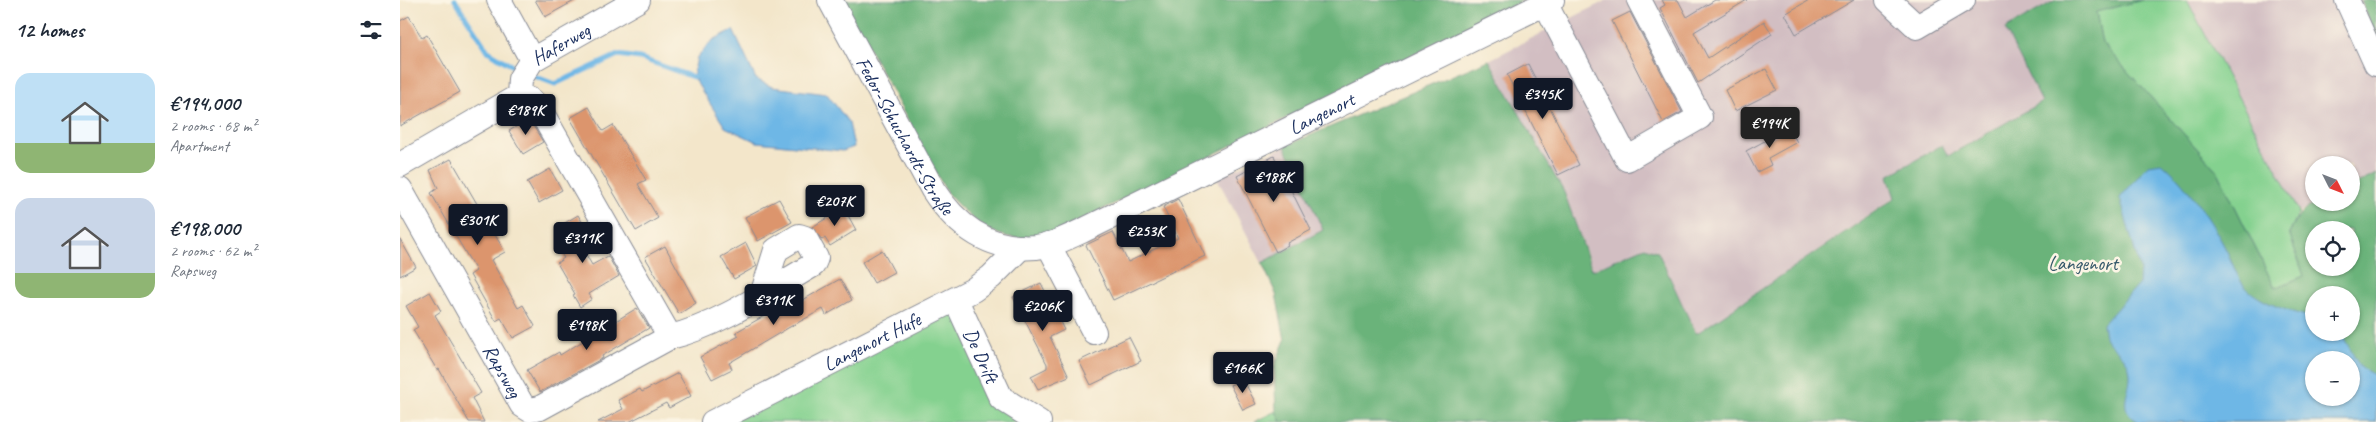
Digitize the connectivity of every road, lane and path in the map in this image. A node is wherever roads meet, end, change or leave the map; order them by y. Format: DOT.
graph roads {
  1 [pos="498,0"];
  2 [pos="638,0"];
  3 [pos="830,0"];
  4 [pos="1639,0"];
  5 [pos="1888,0"];
  6 [pos="1963,0"];
  7 [pos="2347,0"];
  8 [pos="1548,2"];
  9 [pos="532,60"];
  10 [pos="2376,64"];
  11 [pos="519,96"];
  12 [pos="400,165"];
  13 [pos="400,190"];
  14 [pos="1048,244"];
  15 [pos="1014,246"];
  16 [pos="762,295"];
  17 [pos="956,300"];
  18 [pos="1094,332"];
  19 [pos="670,337"];
  20 [pos="713,422"];
  21 [pos="1038,422"];
  1 -- 9 [label="street"];
  2 -- 9 [label="street, Haferweg"];
  3 -- 15 [label="street, Fedor-Schuchardt-Straße"];
  4 -- 8 [label="street"];
  5 -- 6 [label="street"];
  7 -- 10 [label="street"];
  8 -- 14 [label="street, Langenort"];
  9 -- 11 [label="street, Haferweg"];
  11 -- 12 [label="street"];
  11 -- 19 [label="street"];
  13 -- 19 [label="street, Rapsweg"];
  14 -- 15 [label="street, Langenort"];
  14 -- 18 [label="street"];
  15 -- 17 [label="street, Langenort Hufe"];
  16 -- 19 [label="street"];
  17 -- 20 [label="street, Langenort Hufe"];
  17 -- 21 [label="street, De Drift"];
}
